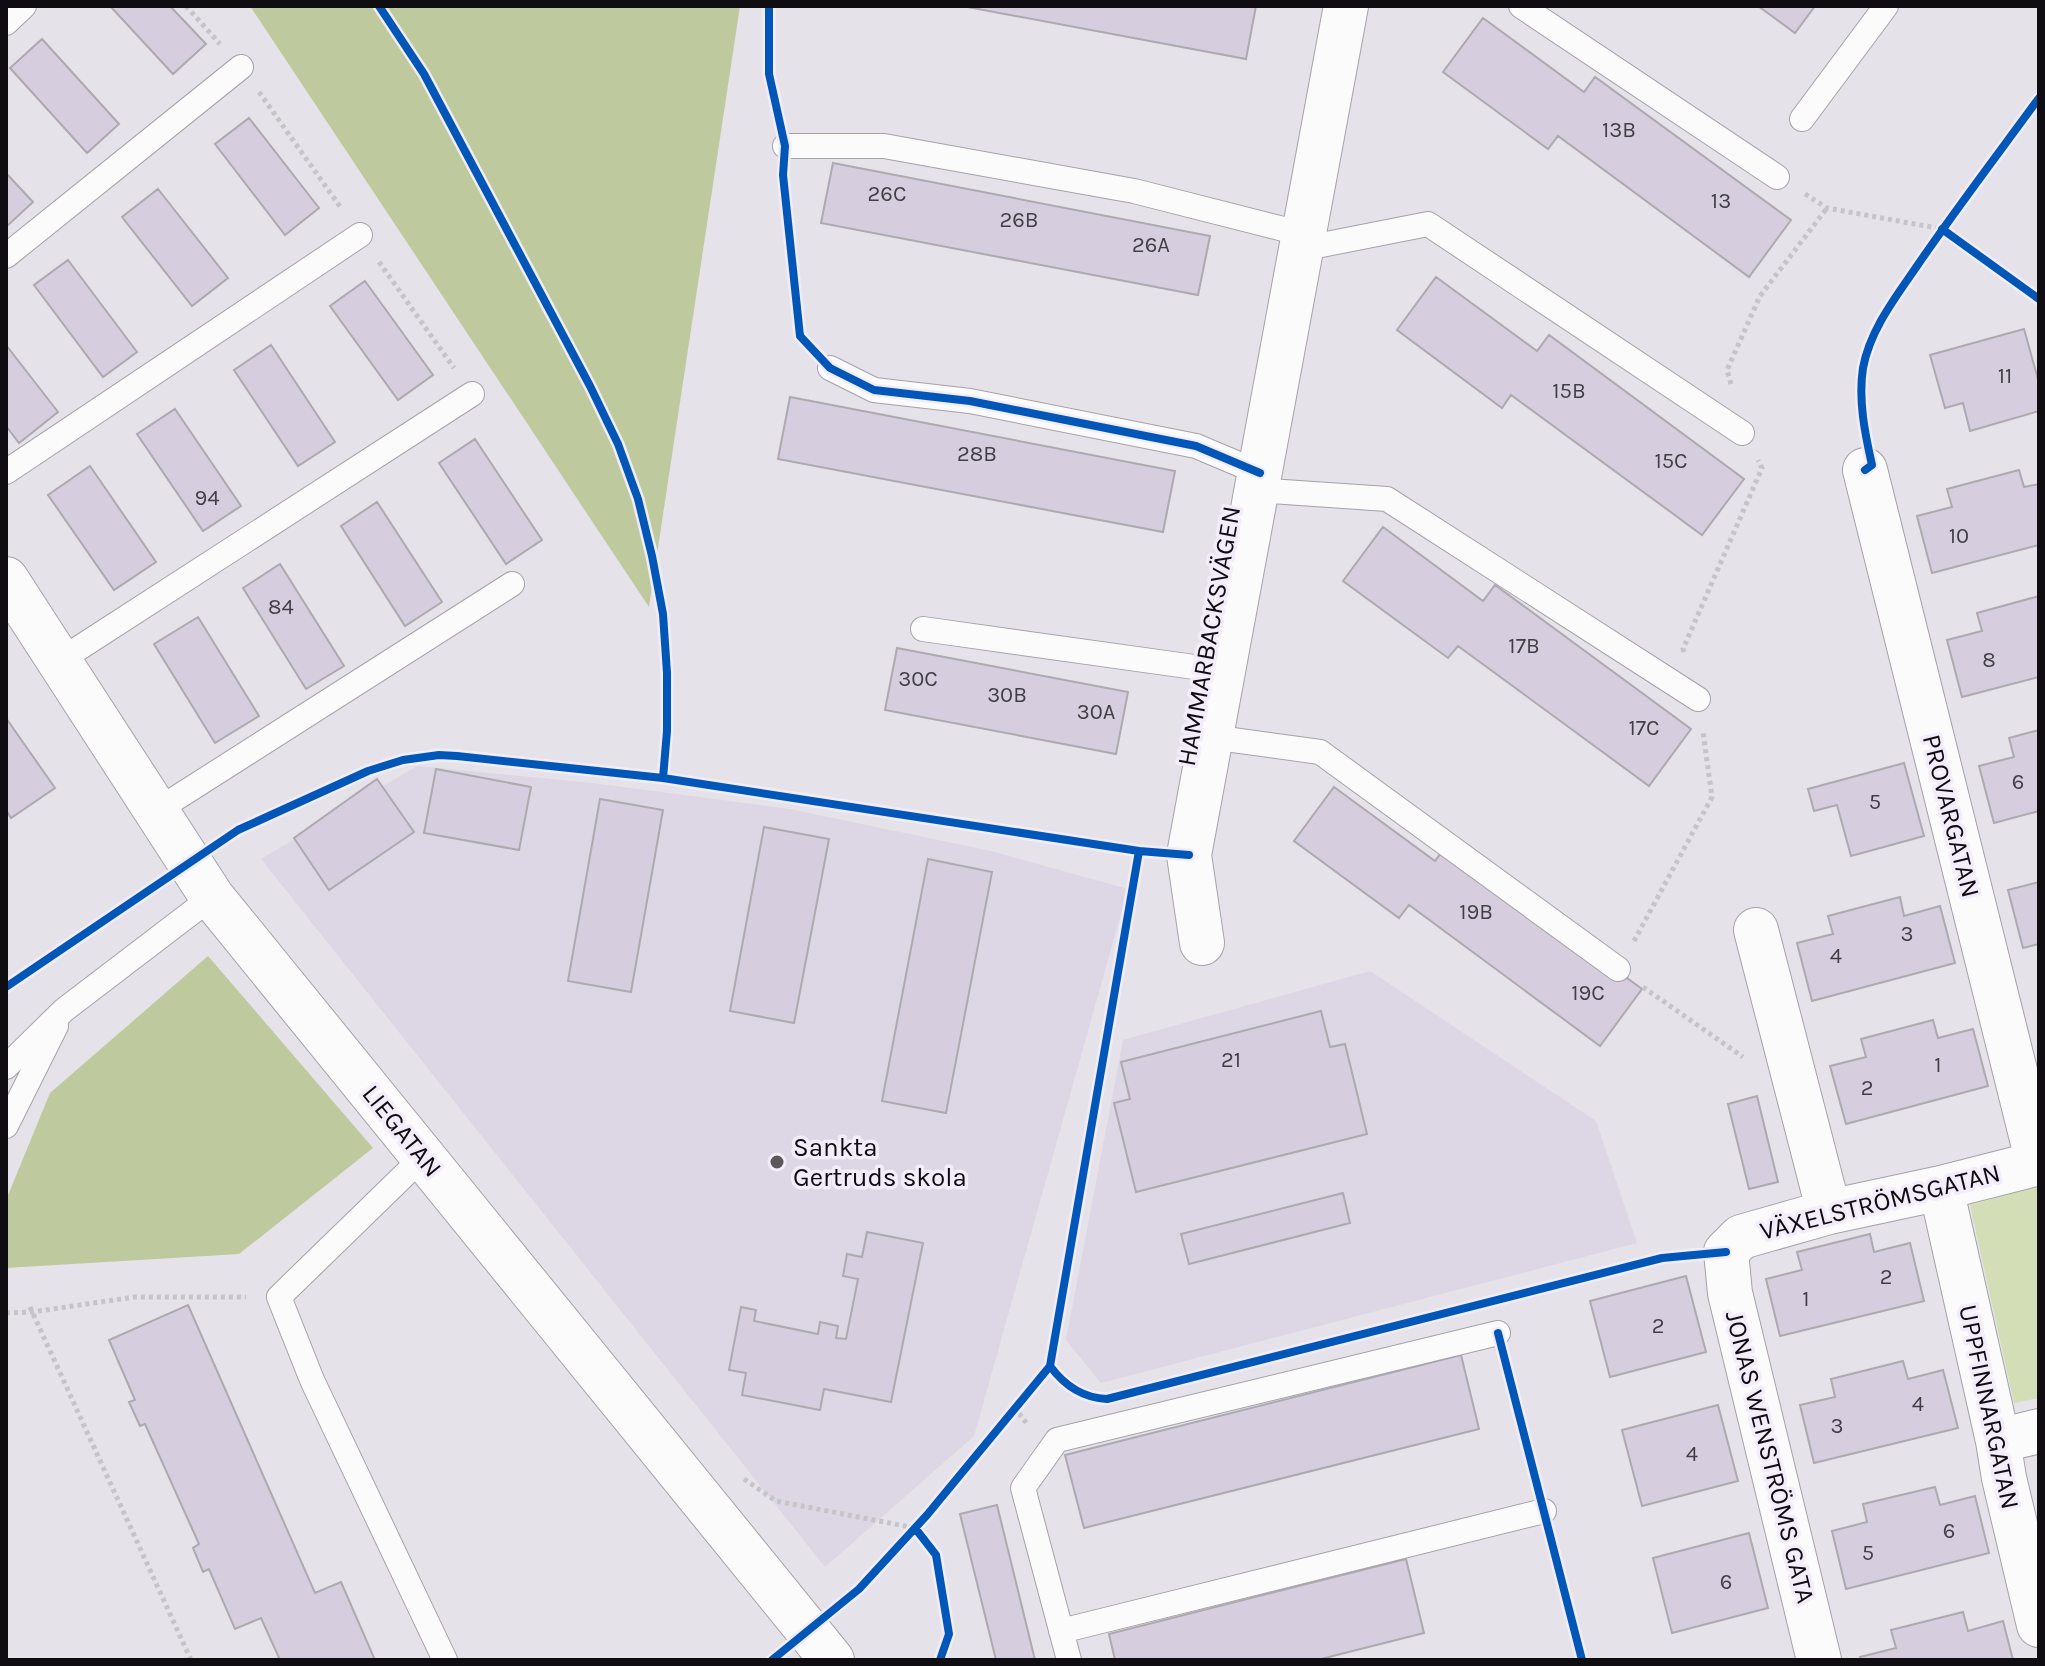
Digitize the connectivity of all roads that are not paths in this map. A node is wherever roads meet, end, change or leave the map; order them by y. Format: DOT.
graph roads {
  1 [pos="24,6"];
  2 [pos="1346,6"];
  3 [pos="1521,6"];
  4 [pos="1886,6"];
  5 [pos="6,23"];
  6 [pos="241,67"];
  7 [pos="1802,119"];
  8 [pos="785,146"];
  9 [pos="1777,177"];
  10 [pos="360,235"];
  11 [pos="1302,242"];
  12 [pos="6,256"];
  13 [pos="830,368"];
  14 [pos="472,394"];
  15 [pos="1742,433"];
  16 [pos="1865,470"];
  17 [pos="6,472"];
  18 [pos="1258,482"];
  19 [pos="6,579"];
  20 [pos="512,584"];
  21 [pos="923,629"];
  22 [pos="59,661"];
  23 [pos="1223,671"];
  24 [pos="1698,699"];
  25 [pos="1211,737"];
  26 [pos="156,811"];
  27 [pos="212,897"];
  28 [pos="1756,930"];
  29 [pos="1202,943"];
  30 [pos="1618,969"];
  31 [pos="64,1010"];
  32 [pos="6,1067"];
  33 [pos="6,1126"];
  34 [pos="423,1157"];
  35 [pos="2038,1163"];
  36 [pos="1941,1188"];
  37 [pos="1829,1212"];
  38 [pos="1726,1252"];
  39 [pos="1498,1333"];
  40 [pos="2018,1436"];
  41 [pos="1544,1511"];
  42 [pos="2039,1625"];
  43 [pos="1061,1631"];
  44 [pos="445,1660"];
  45 [pos="832,1660"];
  46 [pos="1069,1660"];
  47 [pos="1819,1660"];
  1 -- 5 [label="lane"];
  2 -- 11 [label="street, HAMMARBACKSVÄGEN"];
  3 -- 9 [label="lane"];
  4 -- 7 [label="lane"];
  6 -- 12 [label="lane"];
  8 -- 11 [label="lane"];
  10 -- 17 [label="lane"];
  11 -- 15 [label="lane"];
  11 -- 18 [label="street, HAMMARBACKSVÄGEN"];
  13 -- 18 [label="lane"];
  14 -- 22 [label="lane"];
  16 -- 35 [label="street, PROVARGATAN"];
  18 -- 23 [label="street, HAMMARBACKSVÄGEN"];
  18 -- 24 [label="lane"];
  19 -- 22 [label="street, LIEGATAN"];
  20 -- 26 [label="lane"];
  21 -- 23 [label="lane"];
  22 -- 26 [label="street, LIEGATAN"];
  23 -- 25 [label="street, HAMMARBACKSVÄGEN"];
  25 -- 29 [label="street, HAMMARBACKSVÄGEN"];
  25 -- 30 [label="lane"];
  26 -- 27 [label="street, LIEGATAN"];
  27 -- 31 [label="lane"];
  27 -- 34 [label="street, LIEGATAN"];
  28 -- 37 [label="street"];
  31 -- 32 [label="lane"];
  31 -- 33 [label="lane"];
  34 -- 44 [label="lane"];
  34 -- 45 [label="street, LIEGATAN"];
  35 -- 36 [label="street, VÄXELSTRÖMSGATAN"];
  36 -- 37 [label="street, VÄXELSTRÖMSGATAN"];
  36 -- 40 [label="street, UPPFINNARGATAN"];
  37 -- 38 [label="street, VÄXELSTRÖMSGATAN"];
  38 -- 47 [label="street, JONAS WENSTRÖMS GATA"];
  39 -- 43 [label="lane"];
  40 -- 42 [label="street, UPPFINNARGATAN"];
  41 -- 43 [label="lane"];
  43 -- 46 [label="lane"];
}
